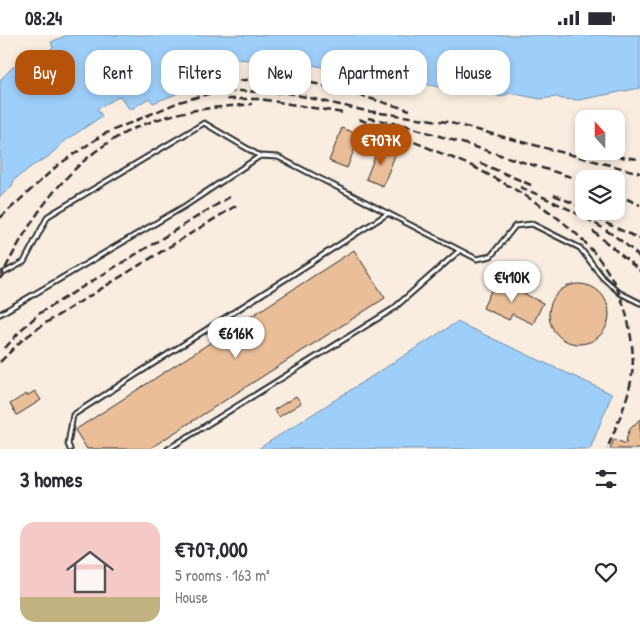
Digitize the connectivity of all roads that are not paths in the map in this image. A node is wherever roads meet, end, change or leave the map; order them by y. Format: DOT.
graph roads {
  1 [pos="260,156"];
  2 [pos="387,214"];
  3 [pos="460,251"];
  4 [pos="0,275"];
  5 [pos="640,303"];
  6 [pos="0,314"];
  7 [pos="70,449"];
  8 [pos="168,449"];
  1 -- 2 [label="lane"];
  1 -- 4 [label="lane"];
  1 -- 6 [label="lane"];
  2 -- 3 [label="lane"];
  2 -- 7 [label="lane"];
  3 -- 5 [label="lane"];
  3 -- 8 [label="lane"];
}
